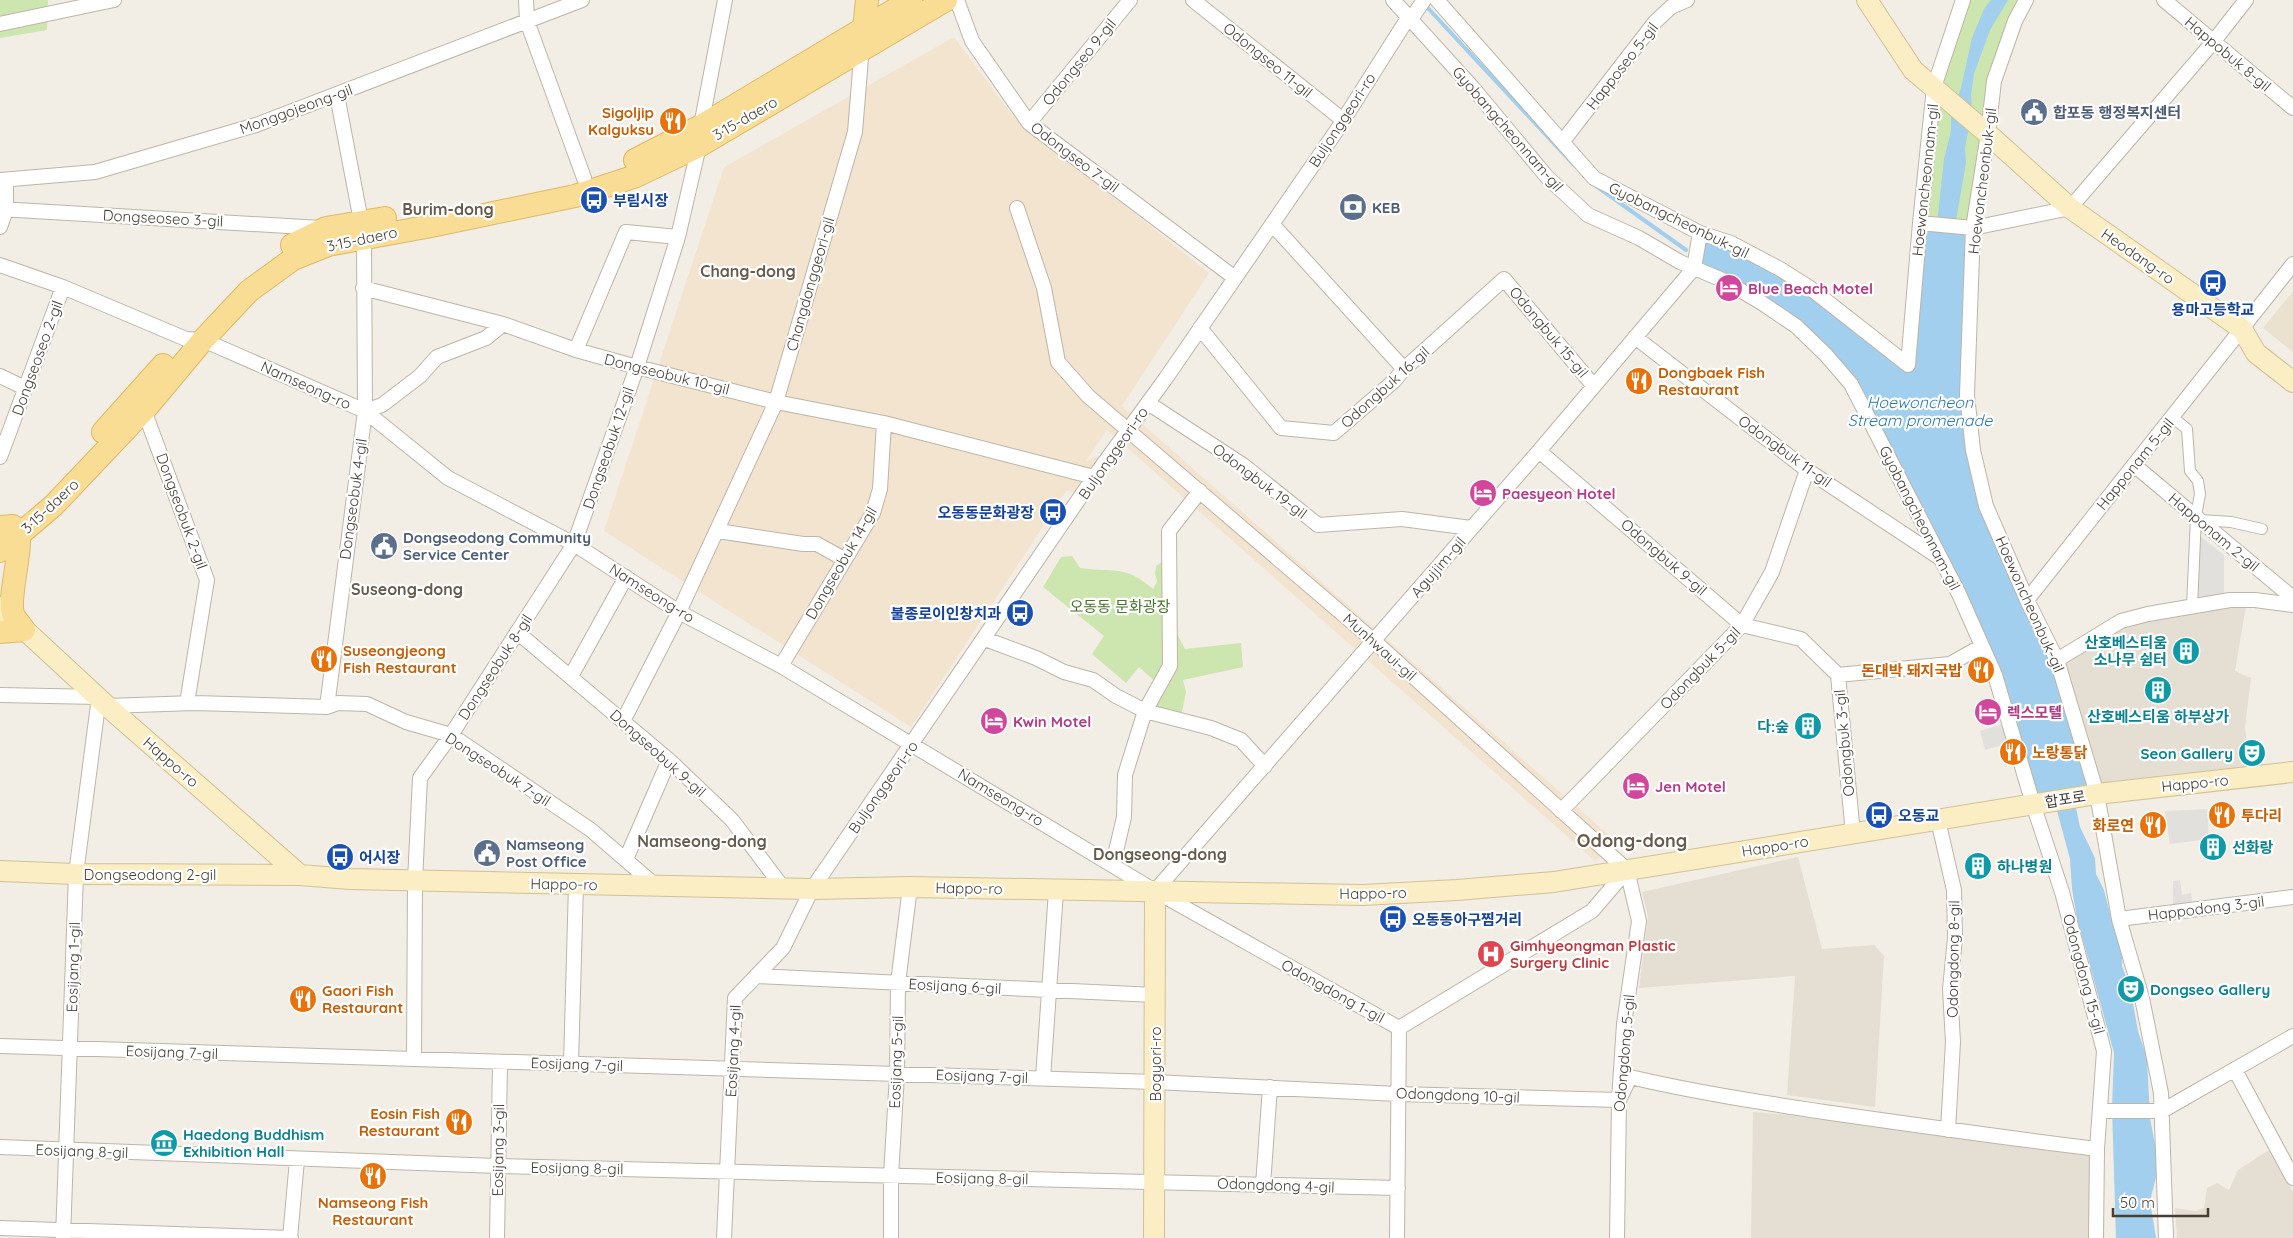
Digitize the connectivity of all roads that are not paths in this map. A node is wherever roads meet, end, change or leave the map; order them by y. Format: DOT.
graph roads {
  1 [pos="114,0"];
  2 [pos="526,0"];
  3 [pos="582,0"];
  4 [pos="725,0"];
  5 [pos="868,0"];
  6 [pos="911,0"];
  7 [pos="946,0"];
  8 [pos="957,0"];
  9 [pos="1130,0"];
  10 [pos="1193,0"];
  11 [pos="1394,0"];
  12 [pos="1424,0"];
  13 [pos="1437,0"];
  14 [pos="1687,0"];
  15 [pos="1867,0"];
  16 [pos="1963,0"];
  17 [pos="2026,0"];
  18 [pos="2164,0"];
  19 [pos="2246,0"];
  20 [pos="67,5"];
  21 [pos="1410,18"];
  22 [pos="527,21"];
  23 [pos="0,24"];
  24 [pos="864,28"];
  25 [pos="2214,41"];
  26 [pos="862,50"];
  27 [pos="1941,93"];
  28 [pos="337,95"];
  29 [pos="2293,108"];
  30 [pos="1343,120"];
  31 [pos="1029,123"];
  32 [pos="1985,131"];
  33 [pos="700,136"];
  34 [pos="1563,141"];
  35 [pos="584,178"];
  36 [pos="3,180"];
  37 [pos="1017,208"];
  38 [pos="2070,208"];
  39 [pos="3,210"];
  40 [pos="1920,223"];
  41 [pos="1272,224"];
  42 [pos="0,227"];
  43 [pos="326,228"];
  44 [pos="1973,228"];
  45 [pos="363,229"];
  46 [pos="1700,233"];
  47 [pos="678,237"];
  48 [pos="2293,264"];
  49 [pos="0,265"];
  50 [pos="1694,268"];
  51 [pos="1235,278"];
  52 [pos="1504,279"];
  53 [pos="63,286"];
  54 [pos="363,288"];
  55 [pos="503,324"];
  56 [pos="1200,328"];
  57 [pos="2242,329"];
  58 [pos="1635,337"];
  59 [pos="195,340"];
  60 [pos="576,350"];
  61 [pos="1908,365"];
  62 [pos="636,367"];
  63 [pos="1404,369"];
  64 [pos="0,376"];
  65 [pos="2293,382"];
  66 [pos="1594,385"];
  67 [pos="25,388"];
  68 [pos="141,402"];
  69 [pos="776,402"];
  70 [pos="1148,403"];
  71 [pos="365,411"];
  72 [pos="2172,417"];
  73 [pos="884,423"];
  74 [pos="1129,430"];
  75 [pos="1539,451"];
  76 [pos="0,457"];
  77 [pos="2134,465"];
  78 [pos="1808,470"];
  79 [pos="1094,477"];
  80 [pos="1200,491"];
  81 [pos="2198,518"];
  82 [pos="1471,528"];
  83 [pos="2262,529"];
  84 [pos="718,531"];
  85 [pos="8,532"];
  86 [pos="574,544"];
  87 [pos="0,551"];
  88 [pos="1941,558"];
  89 [pos="844,559"];
  90 [pos="626,578"];
  91 [pos="2293,598"];
  92 [pos="2027,600"];
  93 [pos="2293,605"];
  94 [pos="0,607"];
  95 [pos="2192,607"];
  96 [pos="680,612"];
  97 [pos="1742,625"];
  98 [pos="24,630"];
  99 [pos="0,632"];
  100 [pos="517,632"];
  101 [pos="985,639"];
  102 [pos="1374,641"];
  103 [pos="1982,646"];
  104 [pos="2058,660"];
  105 [pos="781,666"];
  106 [pos="1838,675"];
  107 [pos="571,676"];
  108 [pos="0,695"];
  109 [pos="103,702"];
  110 [pos="187,703"];
  111 [pos="327,707"];
  112 [pos="1145,711"];
  113 [pos="623,720"];
  114 [pos="451,735"];
  115 [pos="912,744"];
  116 [pos="669,760"];
  117 [pos="1265,766"];
  118 [pos="2293,772"];
  119 [pos="2097,794"];
  120 [pos="2033,804"];
  121 [pos="1561,811"];
  122 [pos="1938,820"];
  123 [pos="1853,834"];
  124 [pos="626,859"];
  125 [pos="1114,864"];
  126 [pos="1627,870"];
  127 [pos="0,871"];
  128 [pos="76,874"];
  129 [pos="300,875"];
  130 [pos="415,881"];
  131 [pos="576,884"];
  132 [pos="656,886"];
  133 [pos="910,887"];
  134 [pos="784,888"];
  135 [pos="812,889"];
  136 [pos="1056,891"];
  137 [pos="1155,891"];
  138 [pos="2293,897"];
  139 [pos="2119,919"];
  140 [pos="756,976"];
  141 [pos="898,983"];
  142 [pos="1048,990"];
  143 [pos="1155,995"];
  144 [pos="1399,1028"];
  145 [pos="2293,1036"];
  146 [pos="0,1046"];
  147 [pos="70,1049"];
  148 [pos="414,1059"];
  149 [pos="500,1062"];
  150 [pos="571,1064"];
  151 [pos="732,1069"];
  152 [pos="2235,1070"];
  153 [pos="897,1074"];
  154 [pos="1043,1078"];
  155 [pos="1154,1082"];
  156 [pos="1270,1087"];
  157 [pos="1398,1094"];
  158 [pos="1619,1100"];
  159 [pos="2100,1110"];
  160 [pos="2162,1111"];
  161 [pos="1948,1130"];
  162 [pos="0,1148"];
  163 [pos="2097,1149"];
  164 [pos="66,1150"];
  165 [pos="2289,1159"];
  166 [pos="297,1160"];
  167 [pos="497,1166"];
  168 [pos="727,1171"];
  169 [pos="891,1176"];
  170 [pos="2293,1178"];
  171 [pos="1154,1182"];
  172 [pos="1264,1185"];
  173 [pos="1398,1188"];
  174 [pos="0,1228"];
  175 [pos="63,1234"];
  176 [pos="290,1238"];
  177 [pos="497,1238"];
  178 [pos="724,1238"];
  179 [pos="891,1238"];
  180 [pos="1154,1238"];
  181 [pos="1397,1238"];
  182 [pos="1617,1238"];
  183 [pos="2096,1238"];
  184 [pos="2166,1238"];
  1 -- 20 [label="street"];
  2 -- 22 [label="street"];
  3 -- 22 [label="street, Monggojeong-gil"];
  4 -- 33 [label="street, Dongseobuk 12-gil"];
  5 -- 24 [label="main road"];
  6 -- 24 [label="main road, 3·15-daero"];
  7 -- 26 [label="main road, 3·15-daero"];
  8 -- 31 [label="street, Odongseo 7-gil"];
  9 -- 31 [label="street, Odongseo 9-gil"];
  10 -- 30 [label="street, Odongseo 11-gil"];
  11 -- 21 [label="street, Gyobangcheonnam-gil"];
  12 -- 21 [label="street, Buljonggeori-ro"];
  13 -- 34 [label="street, Gyobangcheonbuk-gil"];
  14 -- 34 [label="street, Happoseo 5-gil"];
  15 -- 27 [label="main road"];
  16 -- 27 [label="street, Hoewoncheonnam-gil"];
  17 -- 32 [label="street, Hoewoncheonbuk-gil"];
  18 -- 25 [label="street, Happobuk 8-gil"];
  19 -- 25 [label="street"];
  20 -- 23 [label="street"];
  21 -- 30 [label="street, Buljonggeori-ro"];
  21 -- 50 [label="street, Gyobangcheonnam-gil"];
  22 -- 28 [label="street, Monggojeong-gil"];
  22 -- 35 [label="street"];
  24 -- 26 [label="street, Changdonggeori-gil"];
  24 -- 33 [label="main road, 3·15-daero"];
  25 -- 29 [label="street, Happobuk 8-gil"];
  25 -- 38 [label="street"];
  26 -- 33 [label="main road, 3·15-daero"];
  26 -- 69 [label="street, Changdonggeori-gil"];
  27 -- 32 [label="main road, Heodang-ro"];
  27 -- 40 [label="street, Hoewoncheonnam-gil"];
  28 -- 36 [label="street, Monggojeong-gil"];
  28 -- 45 [label="street"];
  30 -- 41 [label="street, Buljonggeori-ro"];
  31 -- 51 [label="street, Odongseo 7-gil"];
  32 -- 38 [label="main road, Heodang-ro"];
  32 -- 44 [label="street, Hoewoncheonbuk-gil"];
  33 -- 35 [label="main road, 3·15-daero"];
  33 -- 45 [label="main road, 3·15-daero"];
  33 -- 47 [label="street, Dongseobuk 12-gil"];
  34 -- 46 [label="street, Gyobangcheonbuk-gil"];
  35 -- 45 [label="main road, 3·15-daero"];
  36 -- 39 [label="street"];
  37 -- 74 [label="street, Munhwaui-gil"];
  38 -- 44 [label="street"];
  38 -- 57 [label="main road, Heodang-ro"];
  39 -- 42 [label="street"];
  39 -- 43 [label="street, Dongseoseo 3-gil"];
  40 -- 44 [label="street"];
  40 -- 61 [label="street, Hoewoncheonnam-gil"];
  41 -- 51 [label="street, Buljonggeori-ro"];
  41 -- 63 [label="street"];
  43 -- 45 [label="main road, 3·15-daero"];
  43 -- 59 [label="main road, 3·15-daero"];
  44 -- 92 [label="street, Hoewoncheonbuk-gil"];
  45 -- 54 [label="street"];
  45 -- 59 [label="main road, 3·15-daero"];
  46 -- 50 [label="street"];
  46 -- 61 [label="street, Gyobangcheonbuk-gil"];
  47 -- 60 [label="street"];
  47 -- 62 [label="street, Dongseobuk 12-gil"];
  48 -- 57 [label="street, Happonam 5-gil"];
  49 -- 53 [label="street, Namseong-ro"];
  50 -- 58 [label="street, Agujjim-gil"];
  50 -- 88 [label="street, Gyobangcheonnam-gil"];
  51 -- 56 [label="street, Buljonggeori-ro"];
  52 -- 63 [label="street, Odongbuk 16-gil"];
  52 -- 66 [label="street, Odongbuk 15-gil"];
  53 -- 59 [label="street, Namseong-ro"];
  53 -- 67 [label="street, Dongseoseo 2-gil"];
  54 -- 55 [label="street, Dongseobuk 10-gil"];
  54 -- 71 [label="street"];
  55 -- 60 [label="street, Dongseobuk 10-gil"];
  55 -- 71 [label="street"];
  56 -- 63 [label="street, Odongbuk 16-gil"];
  56 -- 70 [label="street, Buljonggeori-ro"];
  57 -- 65 [label="main road, Heodang-ro"];
  57 -- 72 [label="street, Happonam 5-gil"];
  58 -- 66 [label="street, Agujjim-gil"];
  58 -- 78 [label="street, Odongbuk 11-gil"];
  59 -- 68 [label="main road, 3·15-daero"];
  59 -- 71 [label="street, Namseong-ro"];
  60 -- 62 [label="street, Dongseobuk 10-gil"];
  62 -- 69 [label="street, Dongseobuk 10-gil"];
  62 -- 86 [label="street, Dongseobuk 12-gil"];
  64 -- 67 [label="street"];
  66 -- 75 [label="street, Agujjim-gil"];
  67 -- 76 [label="street, Dongseoseo 2-gil"];
  68 -- 85 [label="main road, 3·15-daero"];
  68 -- 110 [label="street, Dongseobuk 2-gil"];
  69 -- 73 [label="street, Dongseobuk 10-gil"];
  69 -- 84 [label="street, Changdonggeori-gil"];
  70 -- 74 [label="street, Buljonggeori-ro"];
  70 -- 82 [label="street, Odongbuk 19-gil"];
  71 -- 86 [label="street, Namseong-ro"];
  71 -- 111 [label="street, Dongseobuk 4-gil"];
  72 -- 77 [label="street, Happonam 5-gil"];
  72 -- 81 [label="street"];
  73 -- 79 [label="street, Dongseobuk 10-gil"];
  73 -- 89 [label="street, Dongseobuk 14-gil"];
  74 -- 79 [label="street, Buljonggeori-ro"];
  74 -- 80 [label="street, Munhwaui-gil"];
  75 -- 82 [label="street, Agujjim-gil"];
  75 -- 97 [label="street, Odongbuk 9-gil"];
  77 -- 81 [label="street, Happonam 2-gil"];
  77 -- 92 [label="street, Happonam 5-gil"];
  78 -- 88 [label="street, Odongbuk 11-gil"];
  78 -- 97 [label="street, Odongbuk 5-gil"];
  79 -- 101 [label="street, Buljonggeori-ro"];
  80 -- 102 [label="street, Munhwaui-gil"];
  80 -- 112 [label="street"];
  81 -- 83 [label="street"];
  81 -- 91 [label="street, Happonam 2-gil"];
  81 -- 95 [label="street"];
  82 -- 102 [label="street, Agujjim-gil"];
  84 -- 89 [label="street"];
  84 -- 96 [label="street, Changdonggeori-gil"];
  85 -- 87 [label="main road, 3·15-daero"];
  85 -- 98 [label="main road"];
  86 -- 90 [label="street, Namseong-ro"];
  86 -- 100 [label="street, Dongseobuk 8-gil"];
  88 -- 103 [label="street, Gyobangcheonnam-gil"];
  89 -- 105 [label="street, Dongseobuk 14-gil"];
  90 -- 96 [label="street, Namseong-ro"];
  90 -- 107 [label="street"];
  92 -- 104 [label="street, Hoewoncheonbuk-gil"];
  93 -- 95 [label="street"];
  94 -- 98 [label="main road, Happo-ro"];
  95 -- 104 [label="street"];
  96 -- 105 [label="street, Namseong-ro"];
  96 -- 113 [label="street, Changdonggeori-gil"];
  97 -- 106 [label="street, Odongbuk 3-gil"];
  97 -- 121 [label="street, Odongbuk 5-gil"];
  98 -- 99 [label="main road"];
  98 -- 109 [label="main road, Happo-ro"];
  100 -- 107 [label="street, Dongseobuk 9-gil"];
  100 -- 114 [label="street, Dongseobuk 8-gil"];
  101 -- 112 [label="street"];
  101 -- 115 [label="street, Buljonggeori-ro"];
  102 -- 117 [label="street, Agujjim-gil"];
  102 -- 121 [label="street, Munhwaui-gil"];
  103 -- 106 [label="street"];
  103 -- 120 [label="street, Gyobangcheonnam-gil"];
  104 -- 119 [label="street, Hoewoncheonbuk-gil"];
  105 -- 115 [label="street, Namseong-ro"];
  106 -- 123 [label="street, Odongbuk 3-gil"];
  107 -- 113 [label="street, Dongseobuk 9-gil"];
  108 -- 109 [label="street, Dongseobuk 7-gil"];
  109 -- 110 [label="street, Dongseobuk 7-gil"];
  109 -- 128 [label="street, Eosijang 1-gil"];
  109 -- 129 [label="main road, Happo-ro"];
  110 -- 111 [label="street, Dongseobuk 7-gil"];
  111 -- 114 [label="street, Dongseobuk 7-gil"];
  112 -- 117 [label="street"];
  112 -- 125 [label="street"];
  113 -- 116 [label="street, Dongseobuk 9-gil"];
  114 -- 124 [label="street, Dongseobuk 7-gil"];
  114 -- 130 [label="street, Dongseobuk 8-gil"];
  115 -- 125 [label="street, Namseong-ro"];
  115 -- 135 [label="street, Buljonggeori-ro"];
  116 -- 124 [label="street"];
  116 -- 134 [label="street, Dongseobuk 9-gil"];
  117 -- 137 [label="street, Agujjim-gil"];
  118 -- 119 [label="main road, Happo-ro"];
  119 -- 120 [label="main road, 합포로"];
  119 -- 139 [label="street, Hoewoncheonbuk-gil"];
  120 -- 122 [label="main road, Happo-ro"];
  120 -- 159 [label="street, Odongdong 15-gil"];
  121 -- 126 [label="street, Munhwaui-gil"];
  122 -- 123 [label="main road, Happo-ro"];
  122 -- 161 [label="street, Odongdong 8-gil"];
  123 -- 126 [label="main road, Happo-ro"];
  124 -- 132 [label="street, Dongseobuk 7-gil"];
  125 -- 137 [label="street, Namseong-ro"];
  126 -- 137 [label="main road, Happo-ro"];
  126 -- 144 [label="street, Odongdong 1-gil"];
  126 -- 158 [label="street, Odongdong 5-gil"];
  127 -- 128 [label="main road, Dongseodong 2-gil"];
  128 -- 129 [label="main road, Dongseodong 2-gil"];
  128 -- 147 [label="street, Eosijang 1-gil"];
  129 -- 130 [label="main road, Happo-ro"];
  130 -- 131 [label="main road, Happo-ro"];
  130 -- 148 [label="street, Dongseobuk 8-gil"];
  131 -- 132 [label="main road, Happo-ro"];
  131 -- 150 [label="street"];
  132 -- 134 [label="main road, Happo-ro"];
  133 -- 135 [label="main road, Happo-ro"];
  133 -- 136 [label="main road, Happo-ro"];
  133 -- 141 [label="street, Eosijang 5-gil"];
  134 -- 135 [label="main road, Happo-ro"];
  135 -- 140 [label="street, Eosijang 4-gil"];
  136 -- 137 [label="main road, Happo-ro"];
  136 -- 142 [label="street"];
  137 -- 143 [label="main road, Bogyori-ro"];
  137 -- 144 [label="street, Odongdong 1-gil"];
  138 -- 139 [label="street, Happodong 3-gil"];
  139 -- 160 [label="street, Hoewoncheonbuk-gil"];
  140 -- 141 [label="street, Eosijang 6-gil"];
  140 -- 151 [label="street, Eosijang 4-gil"];
  141 -- 142 [label="street, Eosijang 6-gil"];
  141 -- 153 [label="street, Eosijang 5-gil"];
  142 -- 143 [label="street, Eosijang 6-gil"];
  142 -- 154 [label="street"];
  143 -- 155 [label="main road, Bogyori-ro"];
  144 -- 157 [label="street"];
  145 -- 152 [label="street"];
  146 -- 147 [label="street, Eosijang 7-gil"];
  147 -- 148 [label="street, Eosijang 7-gil"];
  147 -- 164 [label="street, Eosijang 1-gil"];
  148 -- 149 [label="street, Eosijang 7-gil"];
  149 -- 150 [label="street, Eosijang 7-gil"];
  149 -- 167 [label="street, Eosijang 3-gil"];
  150 -- 151 [label="street, Eosijang 7-gil"];
  151 -- 153 [label="street, Eosijang 7-gil"];
  151 -- 168 [label="street, Eosijang 4-gil"];
  152 -- 160 [label="street"];
  152 -- 165 [label="street"];
  153 -- 154 [label="street, Eosijang 7-gil"];
  153 -- 169 [label="street, Eosijang 5-gil"];
  154 -- 155 [label="street, Eosijang 7-gil"];
  155 -- 156 [label="street, Odongdong 10-gil"];
  155 -- 171 [label="main road, Bogyori-ro"];
  156 -- 157 [label="street, Odongdong 10-gil"];
  156 -- 172 [label="street"];
  157 -- 158 [label="street, Odongdong 10-gil"];
  157 -- 173 [label="street"];
  158 -- 161 [label="street"];
  158 -- 182 [label="street, Odongdong 5-gil"];
  159 -- 160 [label="street"];
  159 -- 163 [label="street, Odongdong 15-gil"];
  160 -- 184 [label="street, Hoewoncheonbuk-gil"];
  161 -- 163 [label="street"];
  162 -- 164 [label="street, Eosijang 8-gil"];
  163 -- 183 [label="street, Odongdong 15-gil"];
  164 -- 166 [label="street, Eosijang 8-gil"];
  164 -- 175 [label="street, Eosijang 1-gil"];
  165 -- 170 [label="street"];
  166 -- 167 [label="street, Eosijang 8-gil"];
  166 -- 176 [label="street"];
  167 -- 168 [label="street, Eosijang 8-gil"];
  167 -- 177 [label="street, Eosijang 3-gil"];
  168 -- 169 [label="street, Eosijang 8-gil"];
  168 -- 178 [label="street, Eosijang 4-gil"];
  169 -- 171 [label="street, Eosijang 8-gil"];
  169 -- 179 [label="street, Eosijang 5-gil"];
  171 -- 172 [label="street, Odongdong 4-gil"];
  171 -- 180 [label="main road, Bogyori-ro"];
  172 -- 173 [label="street, Odongdong 4-gil"];
  173 -- 181 [label="street"];
  174 -- 175 [label="street"];
  175 -- 176 [label="street"];
}
